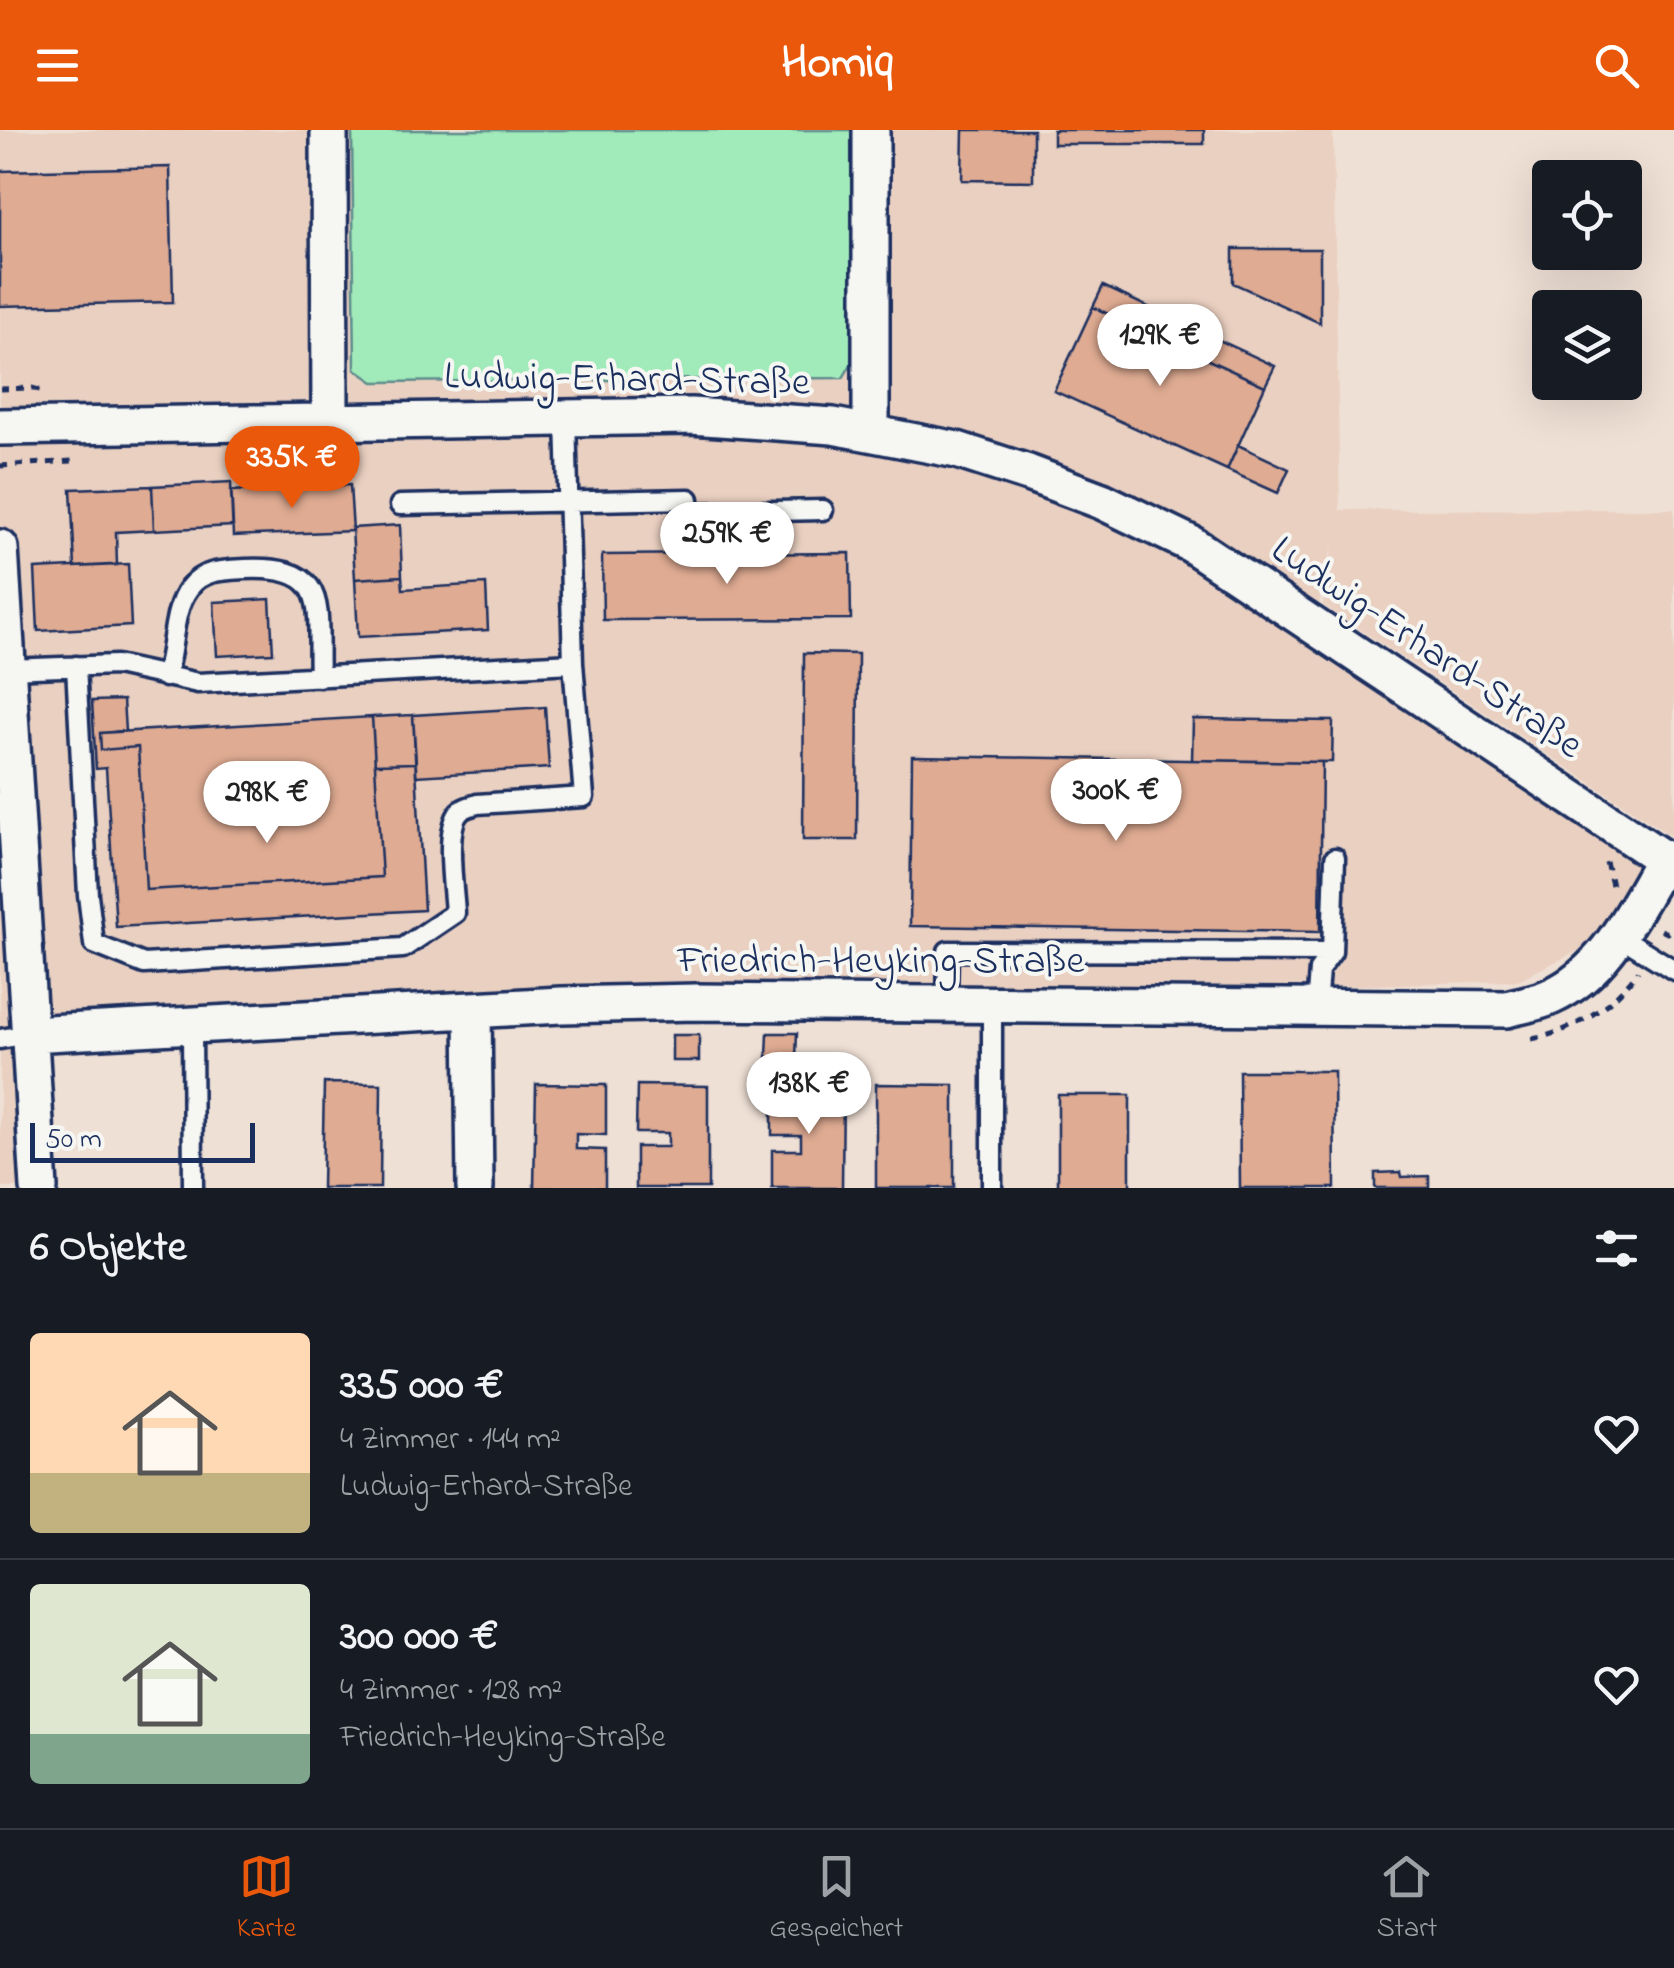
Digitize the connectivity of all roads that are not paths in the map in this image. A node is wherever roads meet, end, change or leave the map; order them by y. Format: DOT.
graph roads {
  1 [pos="330,130"];
  2 [pos="871,130"];
  3 [pos="566,419"];
  4 [pos="330,422"];
  5 [pos="0,427"];
  6 [pos="871,432"];
  7 [pos="569,501"];
  8 [pos="400,505"];
  9 [pos="824,510"];
  10 [pos="0,548"];
  11 [pos="573,663"];
  12 [pos="76,666"];
  13 [pos="165,677"];
  14 [pos="320,677"];
  15 [pos="5,678"];
  16 [pos="1335,858"];
  17 [pos="1669,863"];
  18 [pos="1625,924"];
  19 [pos="1332,952"];
  20 [pos="13,968"];
  21 [pos="1674,970"];
  22 [pos="947,1004"];
  23 [pos="992,1005"];
  24 [pos="1316,1008"];
  25 [pos="473,1010"];
  26 [pos="192,1026"];
  27 [pos="14,1036"];
  28 [pos="38,1188"];
  29 [pos="193,1188"];
  30 [pos="475,1188"];
  31 [pos="992,1188"];
  1 -- 4 [label="street"];
  2 -- 6 [label="street"];
  3 -- 4 [label="street, Ludwig-Erhard-Straße"];
  3 -- 6 [label="street, Ludwig-Erhard-Straße"];
  3 -- 7 [label="lane"];
  4 -- 5 [label="street, Ludwig-Erhard-Straße"];
  6 -- 17 [label="street, Ludwig-Erhard-Straße"];
  7 -- 8 [label="lane"];
  7 -- 9 [label="lane"];
  7 -- 11 [label="lane"];
  10 -- 15 [label="street"];
  11 -- 12 [label="lane"];
  11 -- 14 [label="lane"];
  12 -- 13 [label="lane"];
  12 -- 15 [label="lane"];
  13 -- 14 [label="lane"];
  13 -- 14 [label="lane"];
  15 -- 20 [label="street"];
  16 -- 19 [label="lane"];
  17 -- 18 [label="street, Friedrich-Heyking-Straße"];
  18 -- 21 [label="lane"];
  18 -- 24 [label="street, Friedrich-Heyking-Straße"];
  19 -- 22 [label="lane"];
  19 -- 24 [label="lane"];
  20 -- 27 [label="street"];
  22 -- 23 [label="street, Friedrich-Heyking-Straße"];
  22 -- 25 [label="street, Friedrich-Heyking-Straße"];
  23 -- 24 [label="street, Friedrich-Heyking-Straße"];
  23 -- 31 [label="lane"];
  25 -- 26 [label="street, Friedrich-Heyking-Straße"];
  25 -- 30 [label="street"];
  26 -- 27 [label="street, Friedrich-Heyking-Straße"];
  26 -- 29 [label="lane"];
  27 -- 28 [label="street"];
}
